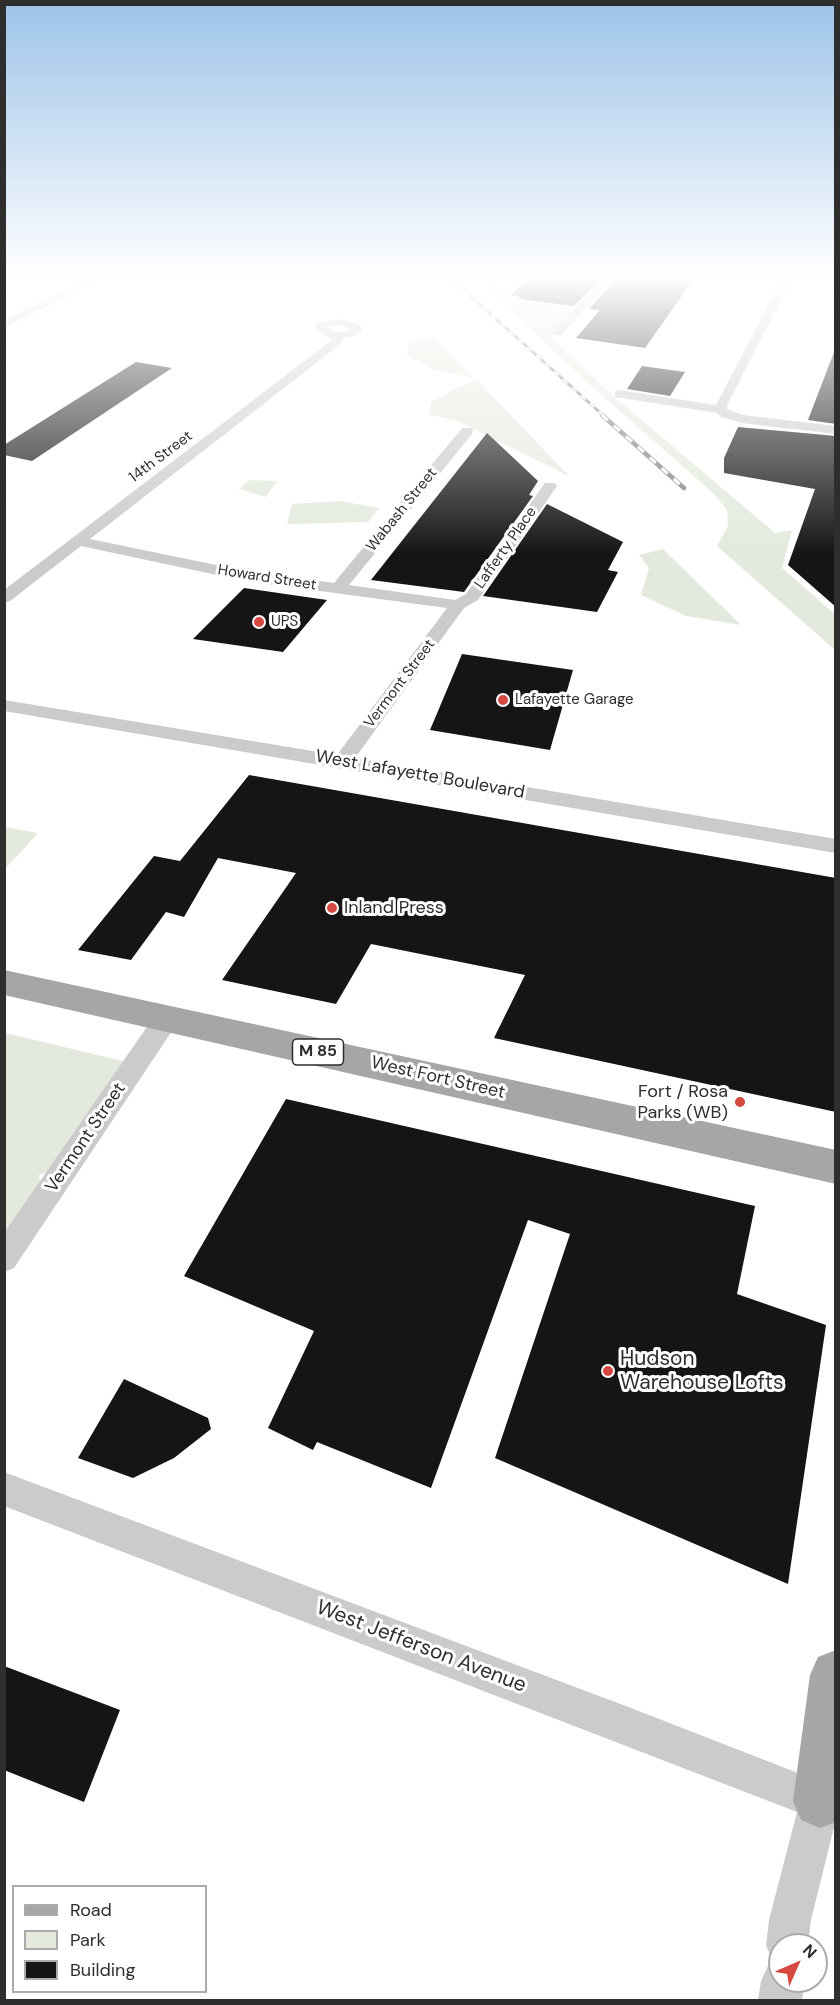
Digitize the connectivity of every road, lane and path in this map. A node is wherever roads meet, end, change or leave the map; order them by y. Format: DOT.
graph roads {
  1 [pos="299,369"];
  2 [pos="740,369"];
  3 [pos="619,394"];
  4 [pos="721,410"];
  5 [pos="836,430"];
  6 [pos="466,431"];
  7 [pos="550,486"];
  8 [pos="77,541"];
  9 [pos="338,588"];
  10 [pos="4,598"];
  11 [pos="458,606"];
  12 [pos="4,705"];
  13 [pos="342,762"];
  14 [pos="836,846"];
  15 [pos="4,982"];
  16 [pos="167,1018"];
  17 [pos="836,1167"];
  18 [pos="4,1258"];
  19 [pos="4,1489"];
  20 [pos="836,1675"];
  21 [pos="830,1796"];
  22 [pos="788,1933"];
  1 -- 8 [label="street, 14th Street"];
  2 -- 4 [label="street"];
  3 -- 4 [label="street"];
  4 -- 5 [label="street"];
  6 -- 9 [label="street, Wabash Street"];
  7 -- 11 [label="street, Lafferty Place"];
  8 -- 9 [label="street, Howard Street"];
  8 -- 10 [label="street, 14th Street"];
  9 -- 11 [label="street, Howard Street"];
  11 -- 13 [label="street, Vermont Street"];
  12 -- 13 [label="street, West Lafayette Boulevard"];
  13 -- 14 [label="street, West Lafayette Boulevard"];
  15 -- 16 [label="main road, West Fort Street / M 85"];
  16 -- 17 [label="main road, West Fort Street / M 85"];
  16 -- 18 [label="street, Vermont Street"];
  19 -- 21 [label="street, West Jefferson Avenue"];
  20 -- 21 [label="main road"];
  21 -- 22 [label="street"];
}
